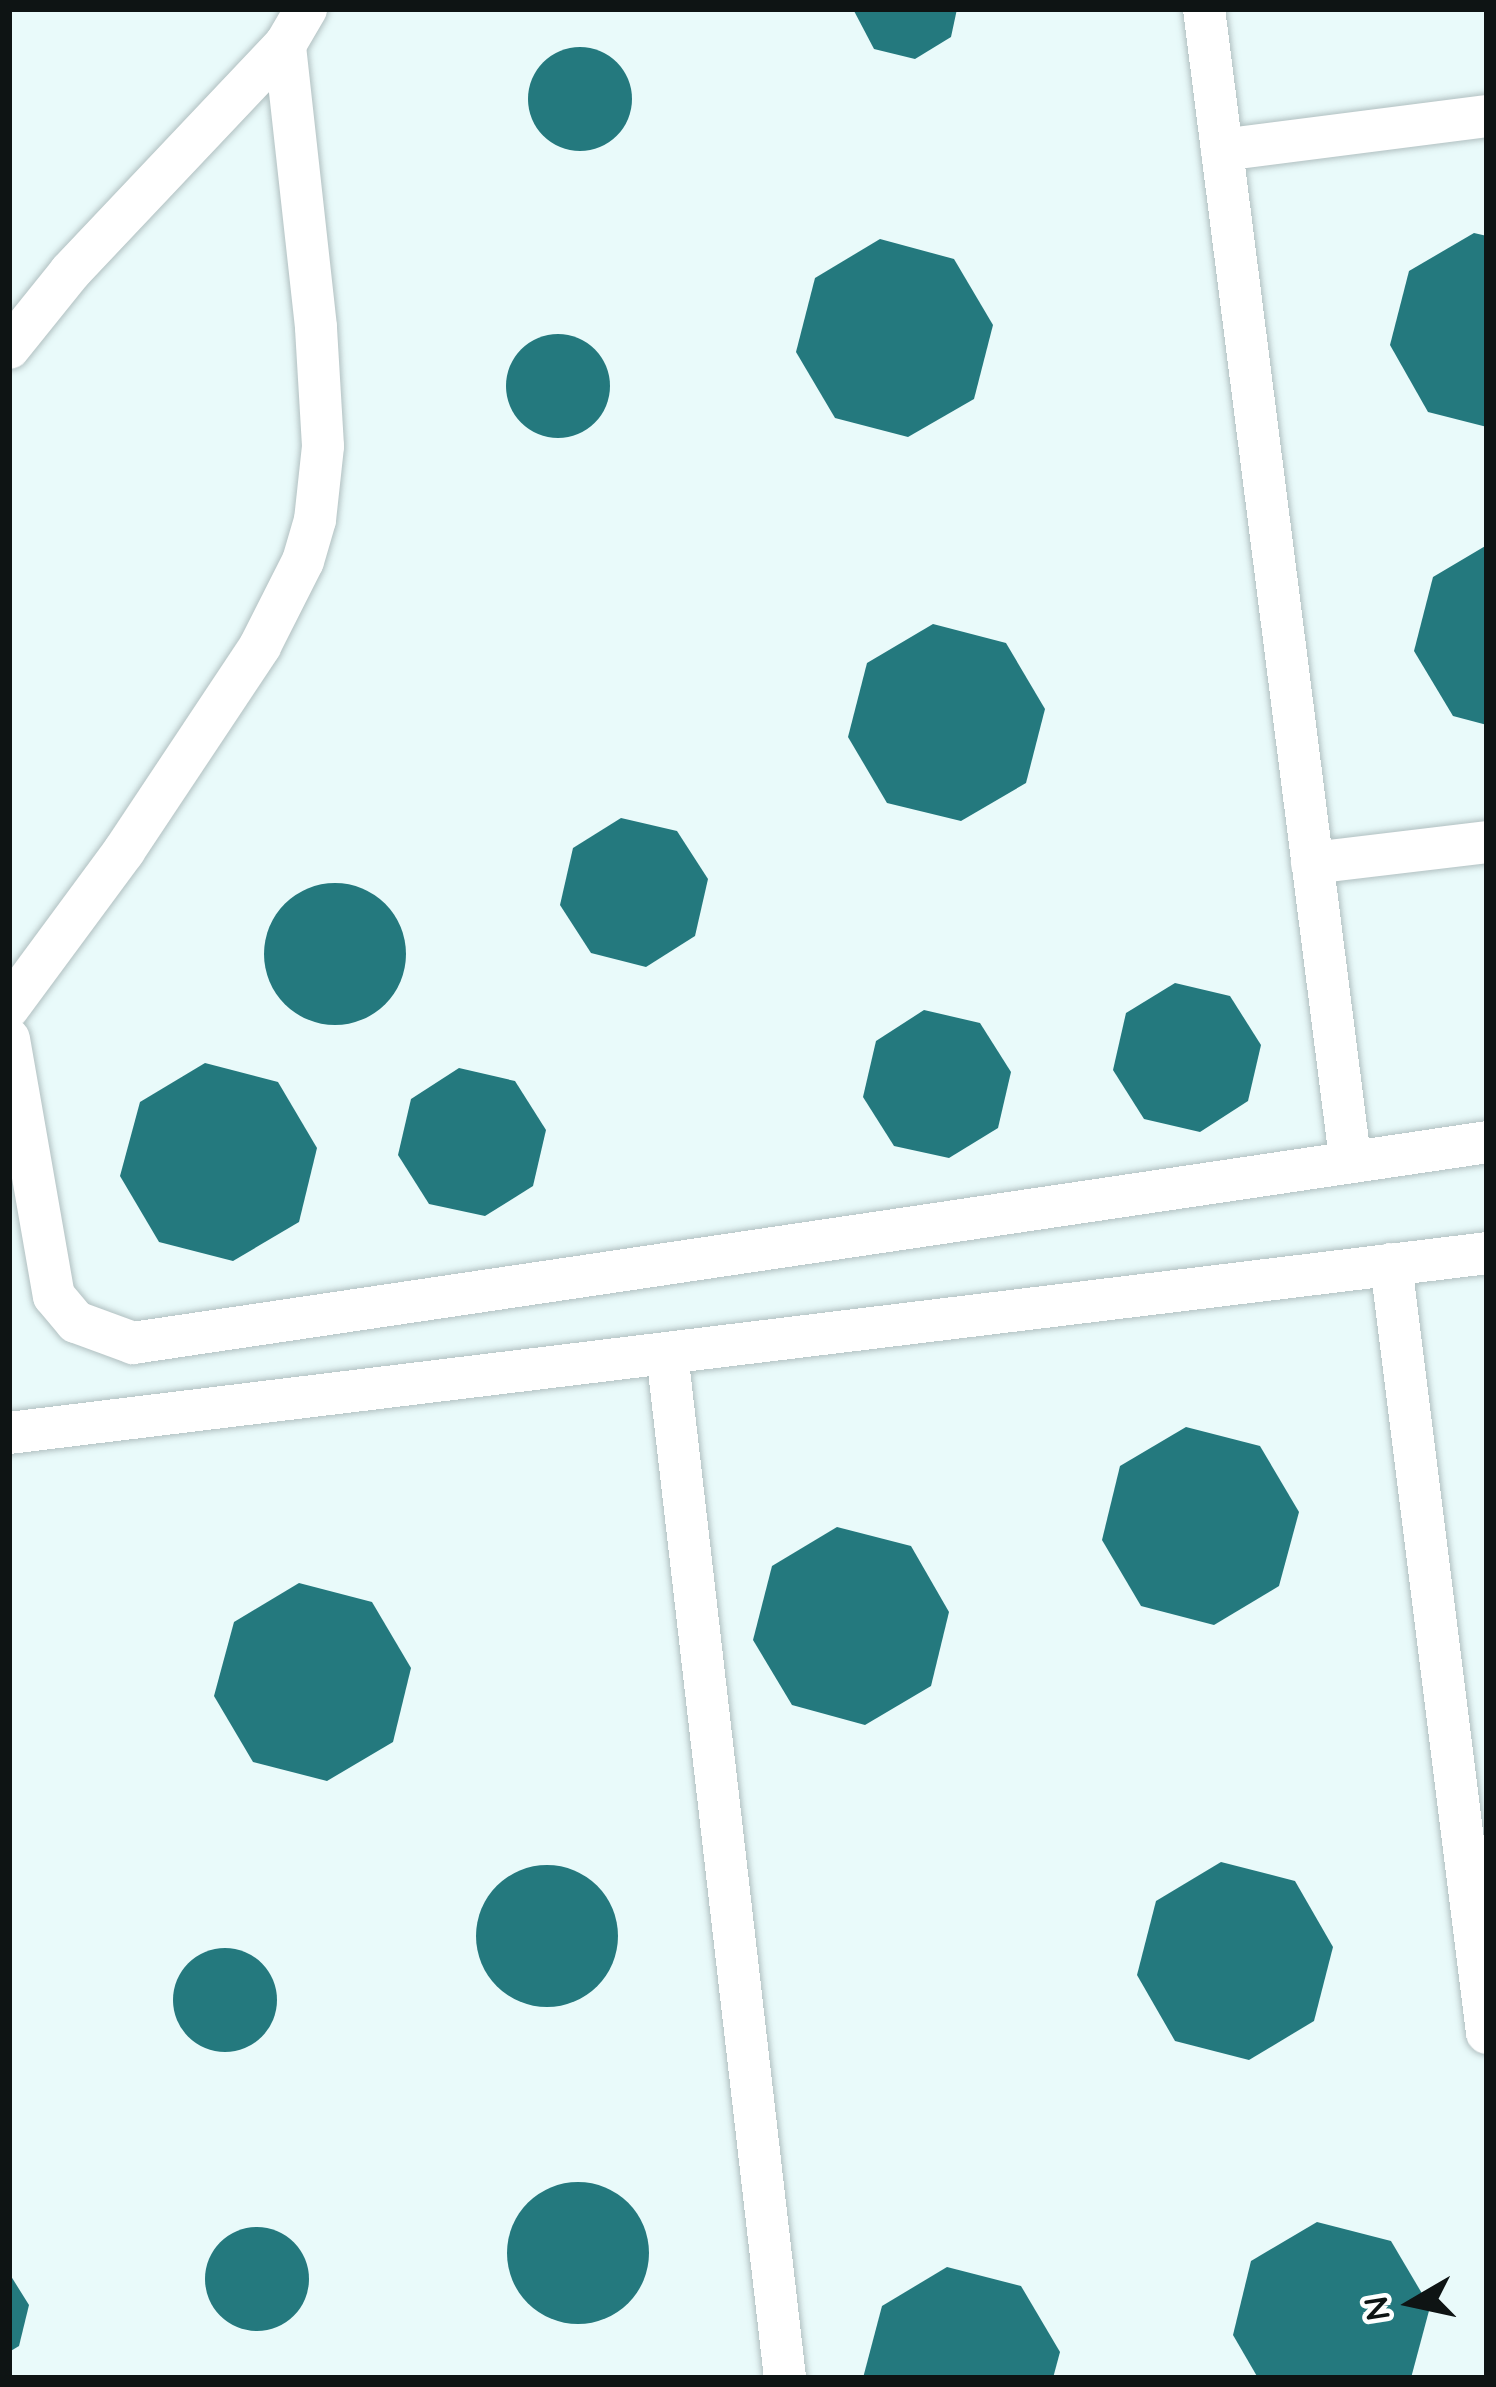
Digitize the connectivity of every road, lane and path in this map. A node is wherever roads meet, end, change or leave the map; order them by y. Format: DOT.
graph roads {
  1 [pos="1204,9"];
  2 [pos="296,27"];
  3 [pos="1487,116"];
  4 [pos="1222,150"];
  5 [pos="9,348"];
  6 [pos="1487,842"];
  7 [pos="1312,863"];
  8 [pos="9,1006"];
  9 [pos="9,1039"];
  10 [pos="1487,1142"];
  11 [pos="1350,1159"];
  12 [pos="1487,1253"];
  13 [pos="1391,1264"];
  14 [pos="667,1353"];
  15 [pos="9,1433"];
  16 [pos="1487,2033"];
  17 [pos="785,2378"];
  1 -- 4 [label="lane"];
  2 -- 5 [label="lane"];
  2 -- 8 [label="lane"];
  3 -- 4 [label="lane"];
  4 -- 7 [label="lane"];
  6 -- 7 [label="lane"];
  7 -- 11 [label="lane"];
  9 -- 11 [label="lane"];
  10 -- 11 [label="lane"];
  12 -- 13 [label="lane"];
  13 -- 14 [label="lane"];
  13 -- 16 [label="lane"];
  14 -- 15 [label="lane"];
  14 -- 17 [label="lane"];
}
